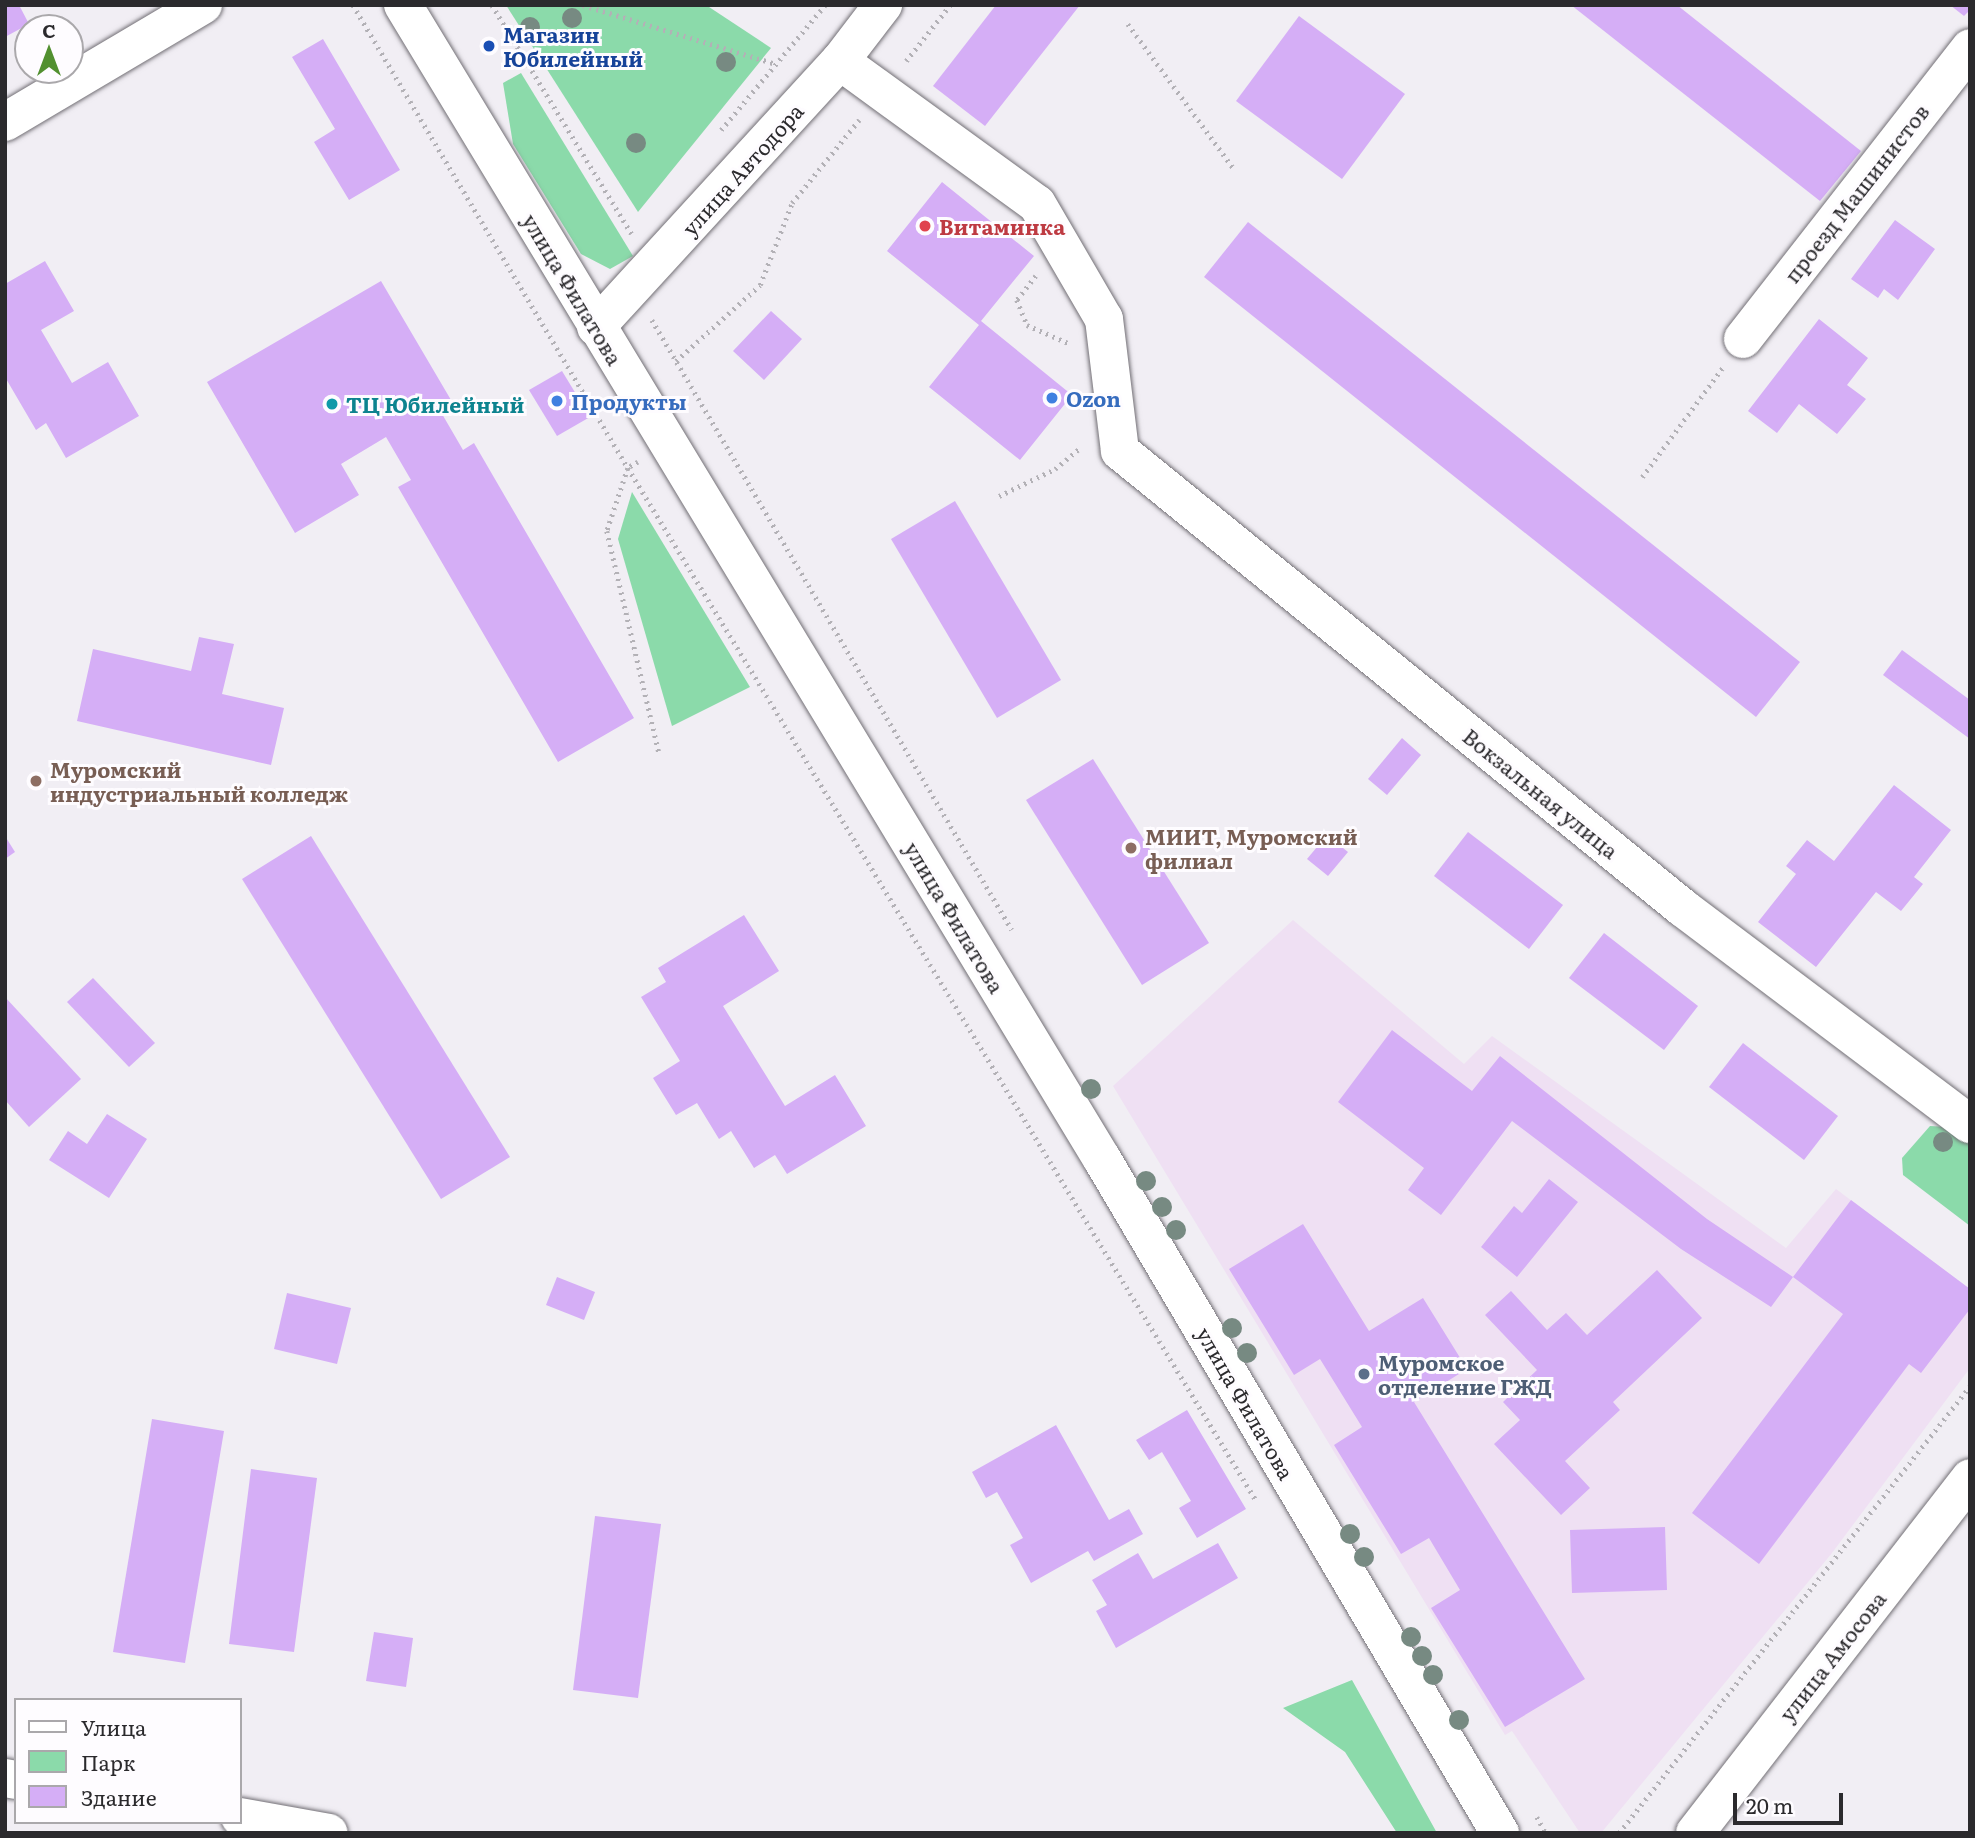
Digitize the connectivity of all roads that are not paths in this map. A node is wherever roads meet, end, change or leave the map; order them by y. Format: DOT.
graph roads {
  1 [pos="203,5"];
  2 [pos="403,5"];
  3 [pos="883,5"];
  4 [pos="1970,47"];
  5 [pos="840,61"];
  6 [pos="5,122"];
  7 [pos="596,327"];
  8 [pos="1743,339"];
  9 [pos="1970,1124"];
  10 [pos="1970,1478"];
  11 [pos="242,1817"];
  12 [pos="329,1833"];
  13 [pos="1500,1833"];
  14 [pos="1695,1833"];
  1 -- 6 [label="street"];
  2 -- 7 [label="street, улица Филатова"];
  3 -- 5 [label="street, улица Автодора"];
  4 -- 8 [label="street, проезд Машинистов"];
  5 -- 7 [label="street, улица Автодора"];
  5 -- 9 [label="street, Вокзальная улица"];
  7 -- 13 [label="street, улица Филатова"];
  10 -- 14 [label="street, улица Амосова"];
  11 -- 12 [label="street"];
}
